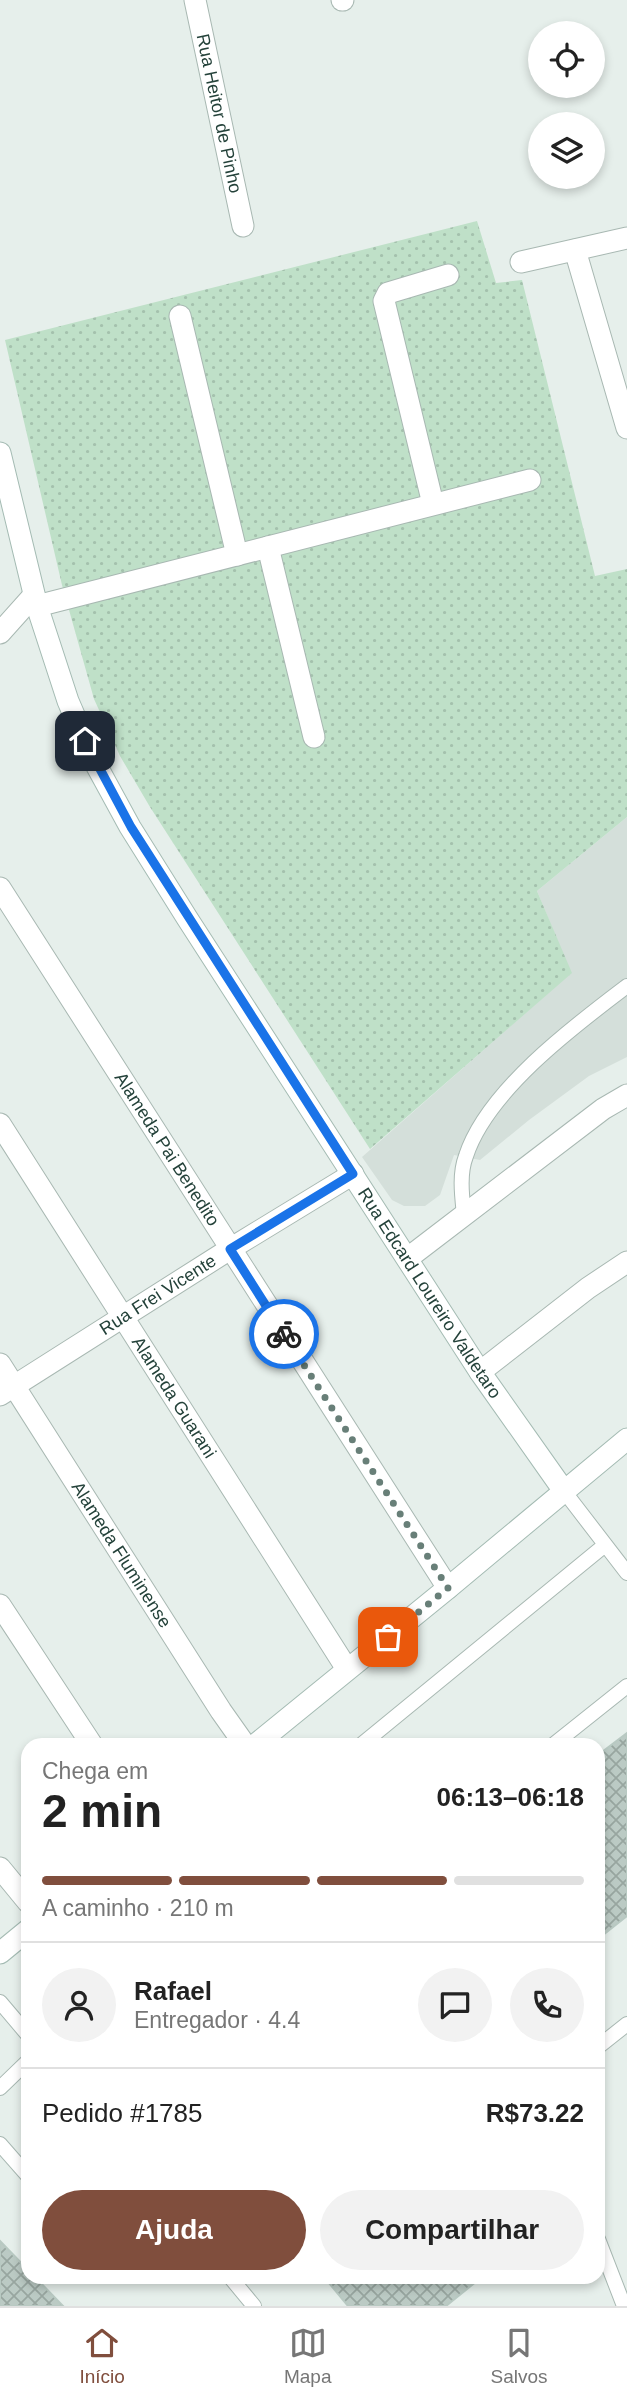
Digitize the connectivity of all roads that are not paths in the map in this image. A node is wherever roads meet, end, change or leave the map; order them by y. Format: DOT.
graph roads {
  1 [pos="195,0"];
  2 [pos="243,226"];
  3 [pos="627,238"];
  4 [pos="575,250"];
  5 [pos="522,262"];
  6 [pos="448,275"];
  7 [pos="180,316"];
  8 [pos="618,366"];
  9 [pos="627,428"];
  10 [pos="0,453"];
  11 [pos="530,480"];
  12 [pos="433,504"];
  13 [pos="268,547"];
  14 [pos="237,555"];
  15 [pos="36,600"];
  16 [pos="0,634"];
  17 [pos="314,737"];
  18 [pos="0,888"];
  19 [pos="627,986"];
  20 [pos="627,1095"];
  21 [pos="0,1124"];
  22 [pos="353,1174"];
  23 [pos="464,1215"];
  24 [pos="230,1249"];
  25 [pos="408,1258"];
  26 [pos="627,1262"];
  27 [pos="124,1316"];
  28 [pos="0,1364"];
  29 [pos="480,1372"];
  30 [pos="7,1391"];
  31 [pos="627,1439"];
  32 [pos="564,1491"];
  33 [pos="605,1545"];
  34 [pos="627,1573"];
  35 [pos="448,1588"];
  36 [pos="0,1605"];
  37 [pos="348,1669"];
  38 [pos="627,1686"];
  39 [pos="87,1738"];
  40 [pos="240,1738"];
  41 [pos="264,1738"];
  42 [pos="370,1738"];
  43 [pos="562,1738"];
  44 [pos="0,1868"];
  45 [pos="21,1894"];
  46 [pos="21,1936"];
  47 [pos="0,1953"];
  48 [pos="0,2002"];
  49 [pos="627,2024"];
  50 [pos="21,2027"];
  51 [pos="605,2041"];
  52 [pos="21,2068"];
  53 [pos="0,2088"];
  54 [pos="0,2144"];
  55 [pos="21,2168"];
  56 [pos="605,2256"];
  57 [pos="236,2284"];
  58 [pos="254,2306"];
  59 [pos="625,2306"];
  1 -- 2 [label="street, Rua Heitor de Pinho"];
  3 -- 4 [label="street"];
  4 -- 5 [label="street"];
  4 -- 8 [label="street"];
  6 -- 12 [label="street"];
  7 -- 14 [label="street"];
  8 -- 9 [label="street"];
  10 -- 15 [label="street, Rua Edcard Loureiro Valdetaro"];
  11 -- 12 [label="street"];
  12 -- 13 [label="street"];
  13 -- 14 [label="street"];
  13 -- 17 [label="street"];
  14 -- 15 [label="street"];
  15 -- 16 [label="street"];
  15 -- 22 [label="street, Rua Edcard Loureiro Valdetaro"];
  18 -- 24 [label="street, Alameda Pai Benedito"];
  19 -- 23 [label="lane"];
  20 -- 23 [label="street"];
  21 -- 27 [label="street, Alameda Guarani"];
  22 -- 24 [label="street, Rua Frei Vicente"];
  22 -- 25 [label="street, Rua Edcard Loureiro Valdetaro"];
  23 -- 25 [label="street"];
  24 -- 27 [label="street, Rua Frei Vicente"];
  24 -- 35 [label="street, Alameda Pai Benedito"];
  25 -- 29 [label="street, Rua Edcard Loureiro Valdetaro"];
  26 -- 29 [label="street"];
  27 -- 30 [label="street, Rua Frei Vicente"];
  27 -- 37 [label="street, Alameda Guarani"];
  28 -- 30 [label="street, Alameda Fluminense"];
  29 -- 32 [label="street, Rua Edcard Loureiro Valdetaro"];
  30 -- 40 [label="street, Alameda Fluminense"];
  31 -- 32 [label="street"];
  32 -- 33 [label="lane"];
  32 -- 35 [label="street"];
  33 -- 34 [label="lane"];
  33 -- 42 [label="lane"];
  35 -- 37 [label="street"];
  36 -- 39 [label="street"];
  37 -- 41 [label="street"];
  38 -- 43 [label="lane"];
  44 -- 45 [label="street"];
  46 -- 47 [label="street"];
  48 -- 50 [label="lane"];
  49 -- 51 [label="lane"];
  52 -- 53 [label="lane"];
  54 -- 55 [label="lane"];
  56 -- 59 [label="lane"];
  57 -- 58 [label="lane"];
}
